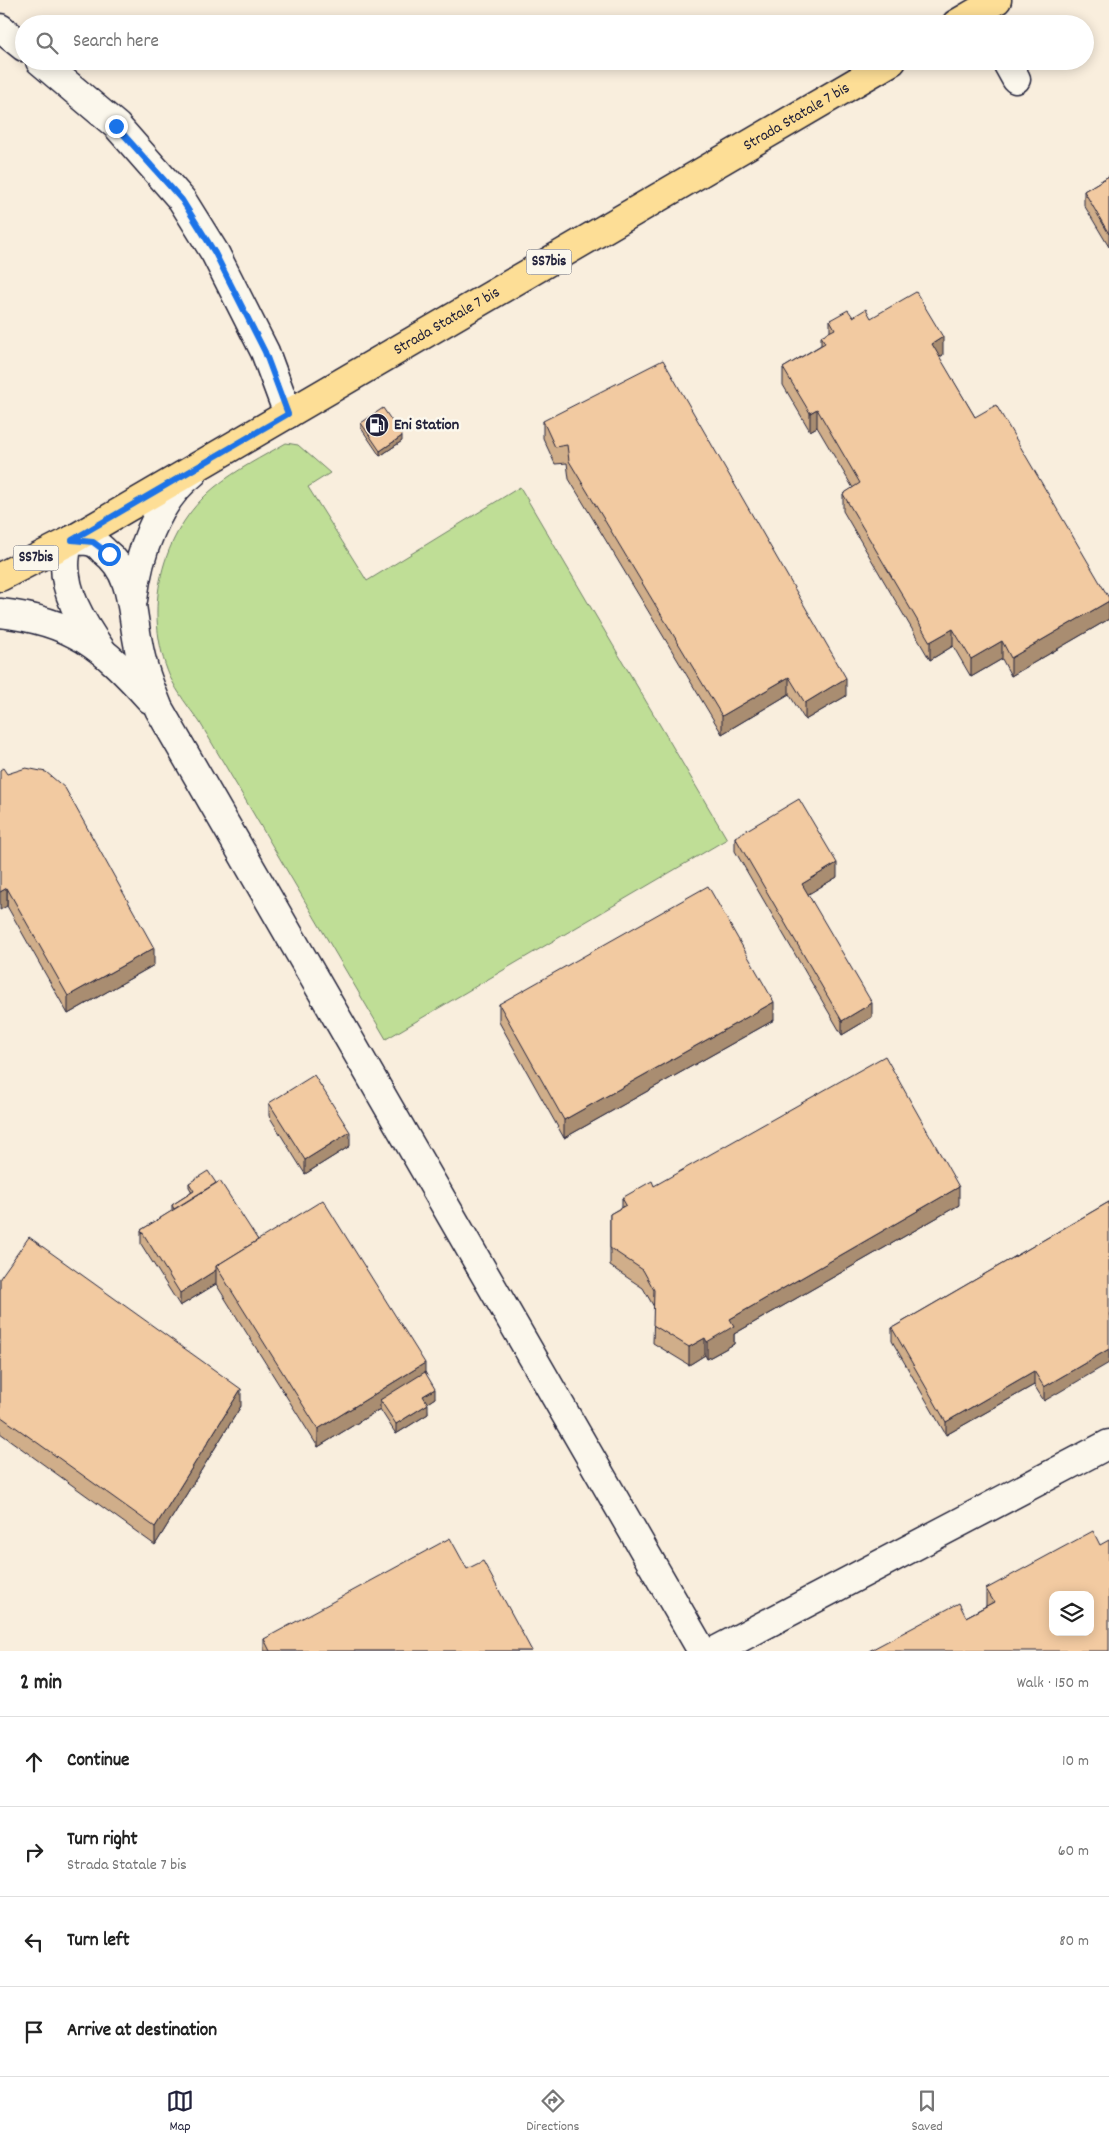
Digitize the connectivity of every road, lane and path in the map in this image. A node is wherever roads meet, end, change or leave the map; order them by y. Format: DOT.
graph roads {
  1 [pos="0,28"];
  2 [pos="15,40"];
  3 [pos="51,70"];
  4 [pos="877,70"];
  5 [pos="288,414"];
  6 [pos="207,462"];
  7 [pos="72,540"];
  8 [pos="0,577"];
  9 [pos="133,602"];
  10 [pos="0,613"];
  11 [pos="102,651"];
  12 [pos="159,709"];
  13 [pos="1109,1444"];
  14 [pos="702,1651"];
  15 [pos="715,1651"];
  1 -- 2 [label="street"];
  3 -- 5 [label="street"];
  4 -- 5 [label="main road, Strada Statale 7 bis / SS7bis"];
  5 -- 6 [label="main road, Strada Statale 7 bis / SS7bis"];
  6 -- 7 [label="main road, Strada Statale 7 bis / SS7bis"];
  6 -- 9 [label="street"];
  7 -- 8 [label="main road, Strada Statale 7 bis / SS7bis"];
  7 -- 9 [label="street"];
  7 -- 11 [label="street"];
  9 -- 12 [label="street"];
  10 -- 11 [label="street"];
  11 -- 12 [label="street"];
  12 -- 14 [label="street"];
  13 -- 15 [label="street"];
}
